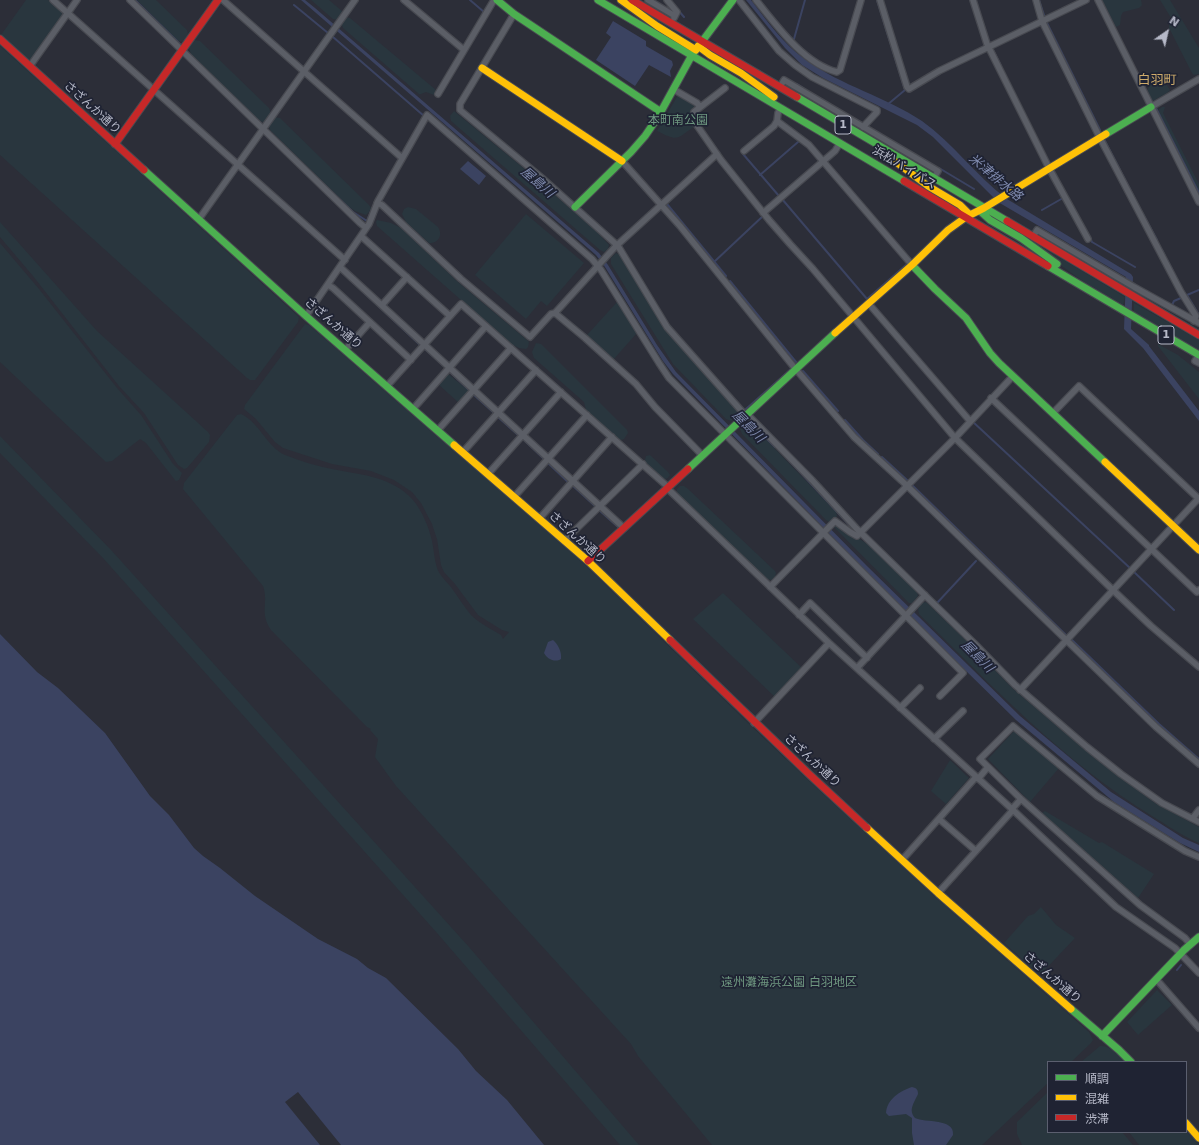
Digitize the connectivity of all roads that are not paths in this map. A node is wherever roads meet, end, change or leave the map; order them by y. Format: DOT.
graph roads {
  1 [pos="53,0"];
  2 [pos="77,0"];
  3 [pos="130,0"];
  4 [pos="218,0"];
  5 [pos="223,0"];
  6 [pos="355,0"];
  7 [pos="404,0"];
  8 [pos="496,0"];
  9 [pos="598,0"];
  10 [pos="621,0"];
  11 [pos="632,0"];
  12 [pos="648,0"];
  13 [pos="667,0"];
  14 [pos="733,0"];
  15 [pos="739,0"];
  16 [pos="861,0"];
  17 [pos="880,0"];
  18 [pos="973,0"];
  19 [pos="1036,0"];
  20 [pos="1086,0"];
  21 [pos="1098,0"];
  22 [pos="758,1"];
  23 [pos="68,14"];
  24 [pos="514,14"];
  25 [pos="675,16"];
  26 [pos="1042,21"];
  27 [pos="670,23"];
  28 [pos="0,39"];
  29 [pos="989,47"];
  30 [pos="697,48"];
  31 [pos="464,50"];
  32 [pos="182,51"];
  33 [pos="30,66"];
  34 [pos="482,68"];
  35 [pos="304,72"];
  36 [pos="1199,79"];
  37 [pos="780,87"];
  38 [pos="725,88"];
  39 [pos="673,89"];
  40 [pos="154,91"];
  41 [pos="438,94"];
  42 [pos="700,107"];
  43 [pos="1152,107"];
  44 [pos="781,108"];
  45 [pos="661,112"];
  46 [pos="800,119"];
  47 [pos="777,121"];
  48 [pos="863,127"];
  49 [pos="263,130"];
  50 [pos="861,135"];
  51 [pos="1100,138"];
  52 [pos="840,143"];
  53 [pos="115,144"];
  54 [pos="744,151"];
  55 [pos="717,154"];
  56 [pos="402,158"];
  57 [pos="622,161"];
  58 [pos="823,161"];
  59 [pos="237,166"];
  60 [pos="1049,168"];
  61 [pos="934,178"];
  62 [pos="1199,202"];
  63 [pos="377,203"];
  64 [pos="661,204"];
  65 [pos="575,207"];
  66 [pos="981,209"];
  67 [pos="763,213"];
  68 [pos="968,216"];
  69 [pos="199,219"];
  70 [pos="366,228"];
  71 [pos="361,236"];
  72 [pos="1033,237"];
  73 [pos="1088,239"];
  74 [pos="617,245"];
  75 [pos="345,260"];
  76 [pos="598,264"];
  77 [pos="912,265"];
  78 [pos="340,267"];
  79 [pos="407,277"];
  80 [pos="328,284"];
  81 [pos="1080,284"];
  82 [pos="382,304"];
  83 [pos="869,304"];
  84 [pos="555,313"];
  85 [pos="306,316"];
  86 [pos="450,316"];
  87 [pos="853,318"];
  88 [pos="370,322"];
  89 [pos="1196,322"];
  90 [pos="486,326"];
  91 [pos="1199,335"];
  92 [pos="425,344"];
  93 [pos="511,348"];
  94 [pos="345,350"];
  95 [pos="1199,355"];
  96 [pos="411,360"];
  97 [pos="1199,363"];
  98 [pos="450,367"];
  99 [pos="536,370"];
  100 [pos="796,370"];
  101 [pos="1013,376"];
  102 [pos="387,386"];
  103 [pos="474,389"];
  104 [pos="561,392"];
  105 [pos="991,398"];
  106 [pos="413,409"];
  107 [pos="498,412"];
  108 [pos="1053,413"];
  109 [pos="587,415"];
  110 [pos="746,415"];
  111 [pos="970,421"];
  112 [pos="438,430"];
  113 [pos="726,434"];
  114 [pos="523,435"];
  115 [pos="612,437"];
  116 [pos="955,438"];
  117 [pos="462,452"];
  118 [pos="702,455"];
  119 [pos="549,458"];
  120 [pos="642,464"];
  121 [pos="488,474"];
  122 [pos="573,480"];
  123 [pos="907,486"];
  124 [pos="667,488"];
  125 [pos="514,497"];
  126 [pos="1199,499"];
  127 [pos="600,506"];
  128 [pos="539,519"];
  129 [pos="1173,526"];
  130 [pos="624,528"];
  131 [pos="824,532"];
  132 [pos="861,532"];
  133 [pos="564,541"];
  134 [pos="1152,549"];
  135 [pos="1199,550"];
  136 [pos="588,561"];
  137 [pos="770,586"];
  138 [pos="1113,590"];
  139 [pos="1199,590"];
  140 [pos="925,595"];
  141 [pos="799,615"];
  142 [pos="906,615"];
  143 [pos="1066,640"];
  144 [pos="829,643"];
  145 [pos="867,658"];
  146 [pos="1199,667"];
  147 [pos="857,668"];
  148 [pos="920,688"];
  149 [pos="1020,690"];
  150 [pos="940,696"];
  151 [pos="900,708"];
  152 [pos="963,711"];
  153 [pos="754,723"];
  154 [pos="934,739"];
  155 [pos="1199,764"];
  156 [pos="988,767"];
  157 [pos="977,778"];
  158 [pos="1021,799"];
  159 [pos="1012,809"];
  160 [pos="1199,810"];
  161 [pos="1193,818"];
  162 [pos="939,819"];
  163 [pos="1199,822"];
  164 [pos="976,851"];
  165 [pos="1199,858"];
  166 [pos="902,860"];
  167 [pos="938,893"];
  168 [pos="1199,937"];
  169 [pos="1190,944"];
  170 [pos="1181,953"];
  171 [pos="1199,973"];
  172 [pos="1156,979"];
  173 [pos="1199,1028"];
  174 [pos="1102,1036"];
  175 [pos="1130,1061"];
  176 [pos="1187,1125"];
  177 [pos="1199,1138"];
  1 -- 23 [label="street"];
  2 -- 23 [label="street"];
  3 -- 32 [label="street"];
  4 -- 32 [label="main road"];
  5 -- 35 [label="street"];
  6 -- 35 [label="street"];
  7 -- 31 [label="street"];
  8 -- 24 [label="main road"];
  8 -- 31 [label="street"];
  9 -- 30 [label="main road, 浜松バイパス / 1"];
  10 -- 30 [label="main road"];
  11 -- 27 [label="main road, 浜松バイパス / 1"];
  12 -- 25 [label="street"];
  13 -- 25 [label="street"];
  14 -- 30 [label="main road"];
  15 -- 48 [label="street"];
  16 -- 22 [label="street"];
  17 -- 29 [label="street"];
  18 -- 29 [label="street"];
  19 -- 26 [label="street"];
  20 -- 26 [label="street"];
  21 -- 43 [label="street"];
  23 -- 33 [label="street"];
  23 -- 40 [label="street"];
  24 -- 34 [label="street"];
  24 -- 45 [label="main road"];
  25 -- 27 [label="street"];
  26 -- 29 [label="street"];
  26 -- 51 [label="street"];
  27 -- 30 [label="main road, 浜松バイパス / 1"];
  28 -- 33 [label="main road, さざんか通り"];
  29 -- 60 [label="street"];
  30 -- 37 [label="main road, 浜松バイパス / 1"];
  30 -- 39 [label="main road"];
  30 -- 44 [label="main road, 浜松バイパス / 1"];
  30 -- 46 [label="main road"];
  31 -- 41 [label="street"];
  32 -- 40 [label="main road"];
  32 -- 49 [label="street"];
  33 -- 53 [label="main road, さざんか通り"];
  34 -- 57 [label="main road"];
  34 -- 65 [label="street"];
  35 -- 49 [label="street"];
  35 -- 56 [label="street"];
  36 -- 43 [label="street"];
  37 -- 48 [label="street"];
  37 -- 50 [label="main road, 浜松バイパス / 1"];
  38 -- 42 [label="street"];
  39 -- 42 [label="street"];
  39 -- 45 [label="main road"];
  40 -- 53 [label="main road"];
  40 -- 59 [label="street"];
  42 -- 55 [label="street"];
  43 -- 51 [label="main road"];
  43 -- 62 [label="street"];
  44 -- 46 [label="main road, 浜松バイパス / 1"];
  44 -- 47 [label="street"];
  45 -- 57 [label="main road"];
  46 -- 52 [label="main road, 浜松バイパス / 1"];
  47 -- 54 [label="street"];
  47 -- 58 [label="street"];
  48 -- 61 [label="street"];
  49 -- 59 [label="street"];
  49 -- 70 [label="street"];
  50 -- 61 [label="main road, 浜松バイパス / 1"];
  50 -- 68 [label="main road"];
  51 -- 60 [label="main road"];
  51 -- 89 [label="street"];
  52 -- 58 [label="street"];
  52 -- 68 [label="main road, 浜松バイパス / 1"];
  53 -- 69 [label="main road, さざんか通り"];
  55 -- 64 [label="street"];
  55 -- 67 [label="street"];
  56 -- 63 [label="street"];
  56 -- 76 [label="street"];
  57 -- 64 [label="street"];
  57 -- 65 [label="main road"];
  58 -- 67 [label="street"];
  58 -- 77 [label="street"];
  59 -- 69 [label="street"];
  59 -- 75 [label="street"];
  60 -- 66 [label="main road"];
  60 -- 73 [label="street"];
  61 -- 66 [label="main road, 浜松バイパス / 1"];
  63 -- 70 [label="street"];
  63 -- 84 [label="street"];
  64 -- 74 [label="street"];
  64 -- 100 [label="street"];
  65 -- 74 [label="street"];
  66 -- 68 [label="main road"];
  66 -- 72 [label="main road, 浜松バイパス / 1"];
  66 -- 81 [label="main road"];
  67 -- 87 [label="street"];
  68 -- 77 [label="main road"];
  68 -- 81 [label="main road, 浜松バイパス / 1"];
  69 -- 85 [label="main road, さざんか通り"];
  70 -- 71 [label="street"];
  71 -- 75 [label="street"];
  71 -- 79 [label="street"];
  72 -- 89 [label="street"];
  72 -- 91 [label="main road, 浜松バイパス / 1"];
  74 -- 76 [label="street"];
  74 -- 110 [label="street"];
  75 -- 78 [label="street"];
  76 -- 84 [label="street"];
  76 -- 113 [label="street"];
  77 -- 83 [label="main road"];
  77 -- 101 [label="main road"];
  78 -- 80 [label="street"];
  78 -- 82 [label="street"];
  79 -- 82 [label="street"];
  79 -- 86 [label="street"];
  80 -- 85 [label="street"];
  80 -- 88 [label="street"];
  81 -- 95 [label="main road, 浜松バイパス / 1"];
  82 -- 92 [label="street"];
  83 -- 87 [label="main road"];
  83 -- 111 [label="street"];
  84 -- 118 [label="street"];
  85 -- 94 [label="main road, さざんか通り"];
  86 -- 90 [label="street"];
  86 -- 92 [label="street"];
  87 -- 100 [label="main road"];
  87 -- 116 [label="street"];
  88 -- 94 [label="street"];
  88 -- 96 [label="street"];
  90 -- 93 [label="street"];
  90 -- 98 [label="street"];
  92 -- 96 [label="street"];
  92 -- 98 [label="street"];
  93 -- 99 [label="street"];
  93 -- 103 [label="street"];
  94 -- 102 [label="main road, さざんか通り"];
  95 -- 97 [label="street"];
  96 -- 102 [label="street"];
  98 -- 103 [label="street"];
  98 -- 106 [label="street"];
  99 -- 104 [label="street"];
  99 -- 107 [label="street"];
  100 -- 110 [label="main road"];
  100 -- 123 [label="street"];
  101 -- 105 [label="street"];
  101 -- 108 [label="main road"];
  102 -- 106 [label="main road, さざんか通り"];
  103 -- 107 [label="street"];
  103 -- 112 [label="street"];
  104 -- 109 [label="street"];
  104 -- 114 [label="street"];
  105 -- 111 [label="street"];
  105 -- 134 [label="street"];
  106 -- 112 [label="main road, さざんか通り"];
  107 -- 114 [label="street"];
  107 -- 117 [label="street"];
  108 -- 126 [label="street"];
  108 -- 129 [label="main road"];
  109 -- 115 [label="street"];
  109 -- 119 [label="street"];
  110 -- 113 [label="main road"];
  110 -- 132 [label="street"];
  111 -- 116 [label="street"];
  112 -- 117 [label="main road, さざんか通り"];
  113 -- 118 [label="main road"];
  113 -- 131 [label="street"];
  114 -- 119 [label="street"];
  114 -- 121 [label="street"];
  115 -- 120 [label="street"];
  115 -- 122 [label="street"];
  116 -- 123 [label="street"];
  116 -- 138 [label="street"];
  117 -- 121 [label="main road, さざんか通り"];
  118 -- 124 [label="main road"];
  119 -- 122 [label="street"];
  119 -- 125 [label="street"];
  120 -- 124 [label="street"];
  120 -- 127 [label="street"];
  121 -- 125 [label="main road, さざんか通り"];
  122 -- 127 [label="street"];
  122 -- 128 [label="street"];
  123 -- 132 [label="street"];
  123 -- 143 [label="street"];
  124 -- 130 [label="main road"];
  124 -- 137 [label="street"];
  125 -- 128 [label="main road, さざんか通り"];
  126 -- 129 [label="street"];
  127 -- 130 [label="street"];
  127 -- 133 [label="street"];
  128 -- 133 [label="main road, さざんか通り"];
  129 -- 134 [label="street"];
  129 -- 135 [label="main road"];
  130 -- 136 [label="main road"];
  131 -- 132 [label="street"];
  131 -- 137 [label="street"];
  131 -- 142 [label="street"];
  132 -- 140 [label="street"];
  133 -- 136 [label="main road, さざんか通り"];
  134 -- 138 [label="street"];
  134 -- 139 [label="street"];
  136 -- 153 [label="main road, さざんか通り"];
  137 -- 141 [label="street"];
  138 -- 143 [label="street"];
  138 -- 146 [label="street"];
  140 -- 142 [label="street"];
  140 -- 149 [label="street"];
  141 -- 144 [label="street"];
  141 -- 145 [label="street"];
  142 -- 145 [label="street"];
  142 -- 150 [label="street"];
  143 -- 149 [label="street"];
  143 -- 155 [label="street"];
  144 -- 147 [label="street"];
  144 -- 153 [label="street"];
  145 -- 147 [label="street"];
  147 -- 151 [label="street"];
  148 -- 151 [label="street"];
  149 -- 161 [label="street"];
  151 -- 154 [label="street"];
  152 -- 154 [label="street"];
  153 -- 166 [label="main road, さざんか通り"];
  154 -- 157 [label="street"];
  156 -- 157 [label="street"];
  156 -- 158 [label="street"];
  156 -- 165 [label="street"];
  157 -- 159 [label="street"];
  157 -- 162 [label="street"];
  158 -- 159 [label="street"];
  158 -- 169 [label="street"];
  159 -- 164 [label="street"];
  159 -- 170 [label="street"];
  160 -- 161 [label="street"];
  161 -- 163 [label="street"];
  162 -- 164 [label="street"];
  162 -- 166 [label="street"];
  164 -- 167 [label="street"];
  166 -- 167 [label="main road, さざんか通り"];
  167 -- 174 [label="main road, さざんか通り"];
  168 -- 169 [label="main road"];
  169 -- 170 [label="main road"];
  170 -- 171 [label="street"];
  170 -- 172 [label="main road"];
  172 -- 173 [label="street"];
  172 -- 174 [label="main road"];
  174 -- 175 [label="main road, さざんか通り"];
  176 -- 177 [label="main road"];
}
